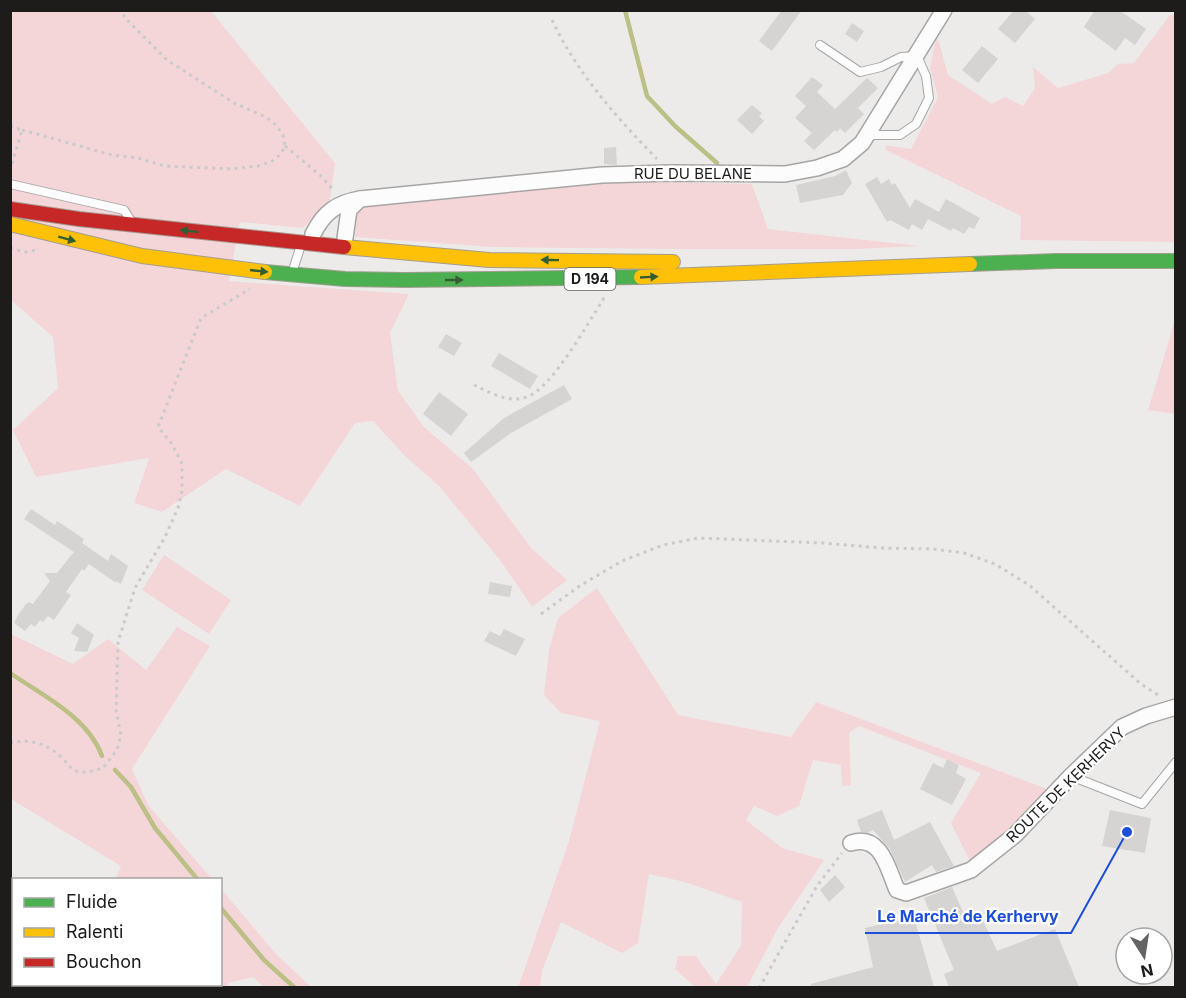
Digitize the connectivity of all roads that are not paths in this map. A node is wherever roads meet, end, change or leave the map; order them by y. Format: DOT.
graph roads {
  1 [pos="944,10"];
  2 [pos="820,45"];
  3 [pos="917,56"];
  4 [pos="867,135"];
  5 [pos="10,184"];
  6 [pos="360,199"];
  7 [pos="10,209"];
  8 [pos="10,224"];
  9 [pos="133,225"];
  10 [pos="345,237"];
  11 [pos="307,238"];
  12 [pos="1176,256"];
  13 [pos="1176,261"];
  14 [pos="291,275"];
  15 [pos="1175,706"];
  16 [pos="1176,762"];
  17 [pos="1071,776"];
  18 [pos="851,843"];
  1 -- 3 [label="street, RUE DU BELANE"];
  2 -- 3 [label="lane"];
  3 -- 4 [label="street, RUE DU BELANE"];
  3 -- 4 [label="lane"];
  4 -- 6 [label="street, RUE DU BELANE"];
  5 -- 9 [label="lane"];
  6 -- 10 [label="street"];
  6 -- 11 [label="street, RUE DU BELANE"];
  7 -- 9 [label="main road, D 194"];
  8 -- 14 [label="main road, D 194, one-way"];
  11 -- 9 [label="main road, D 194, one-way"];
  12 -- 11 [label="main road, D 194, one-way"];
  11 -- 14 [label="lane"];
  14 -- 13 [label="main road, D 194, one-way"];
  15 -- 17 [label="street, ROUTE DE KERHERVY"];
  16 -- 17 [label="lane"];
  17 -- 18 [label="street, ROUTE DE KERHERVY"];
}
